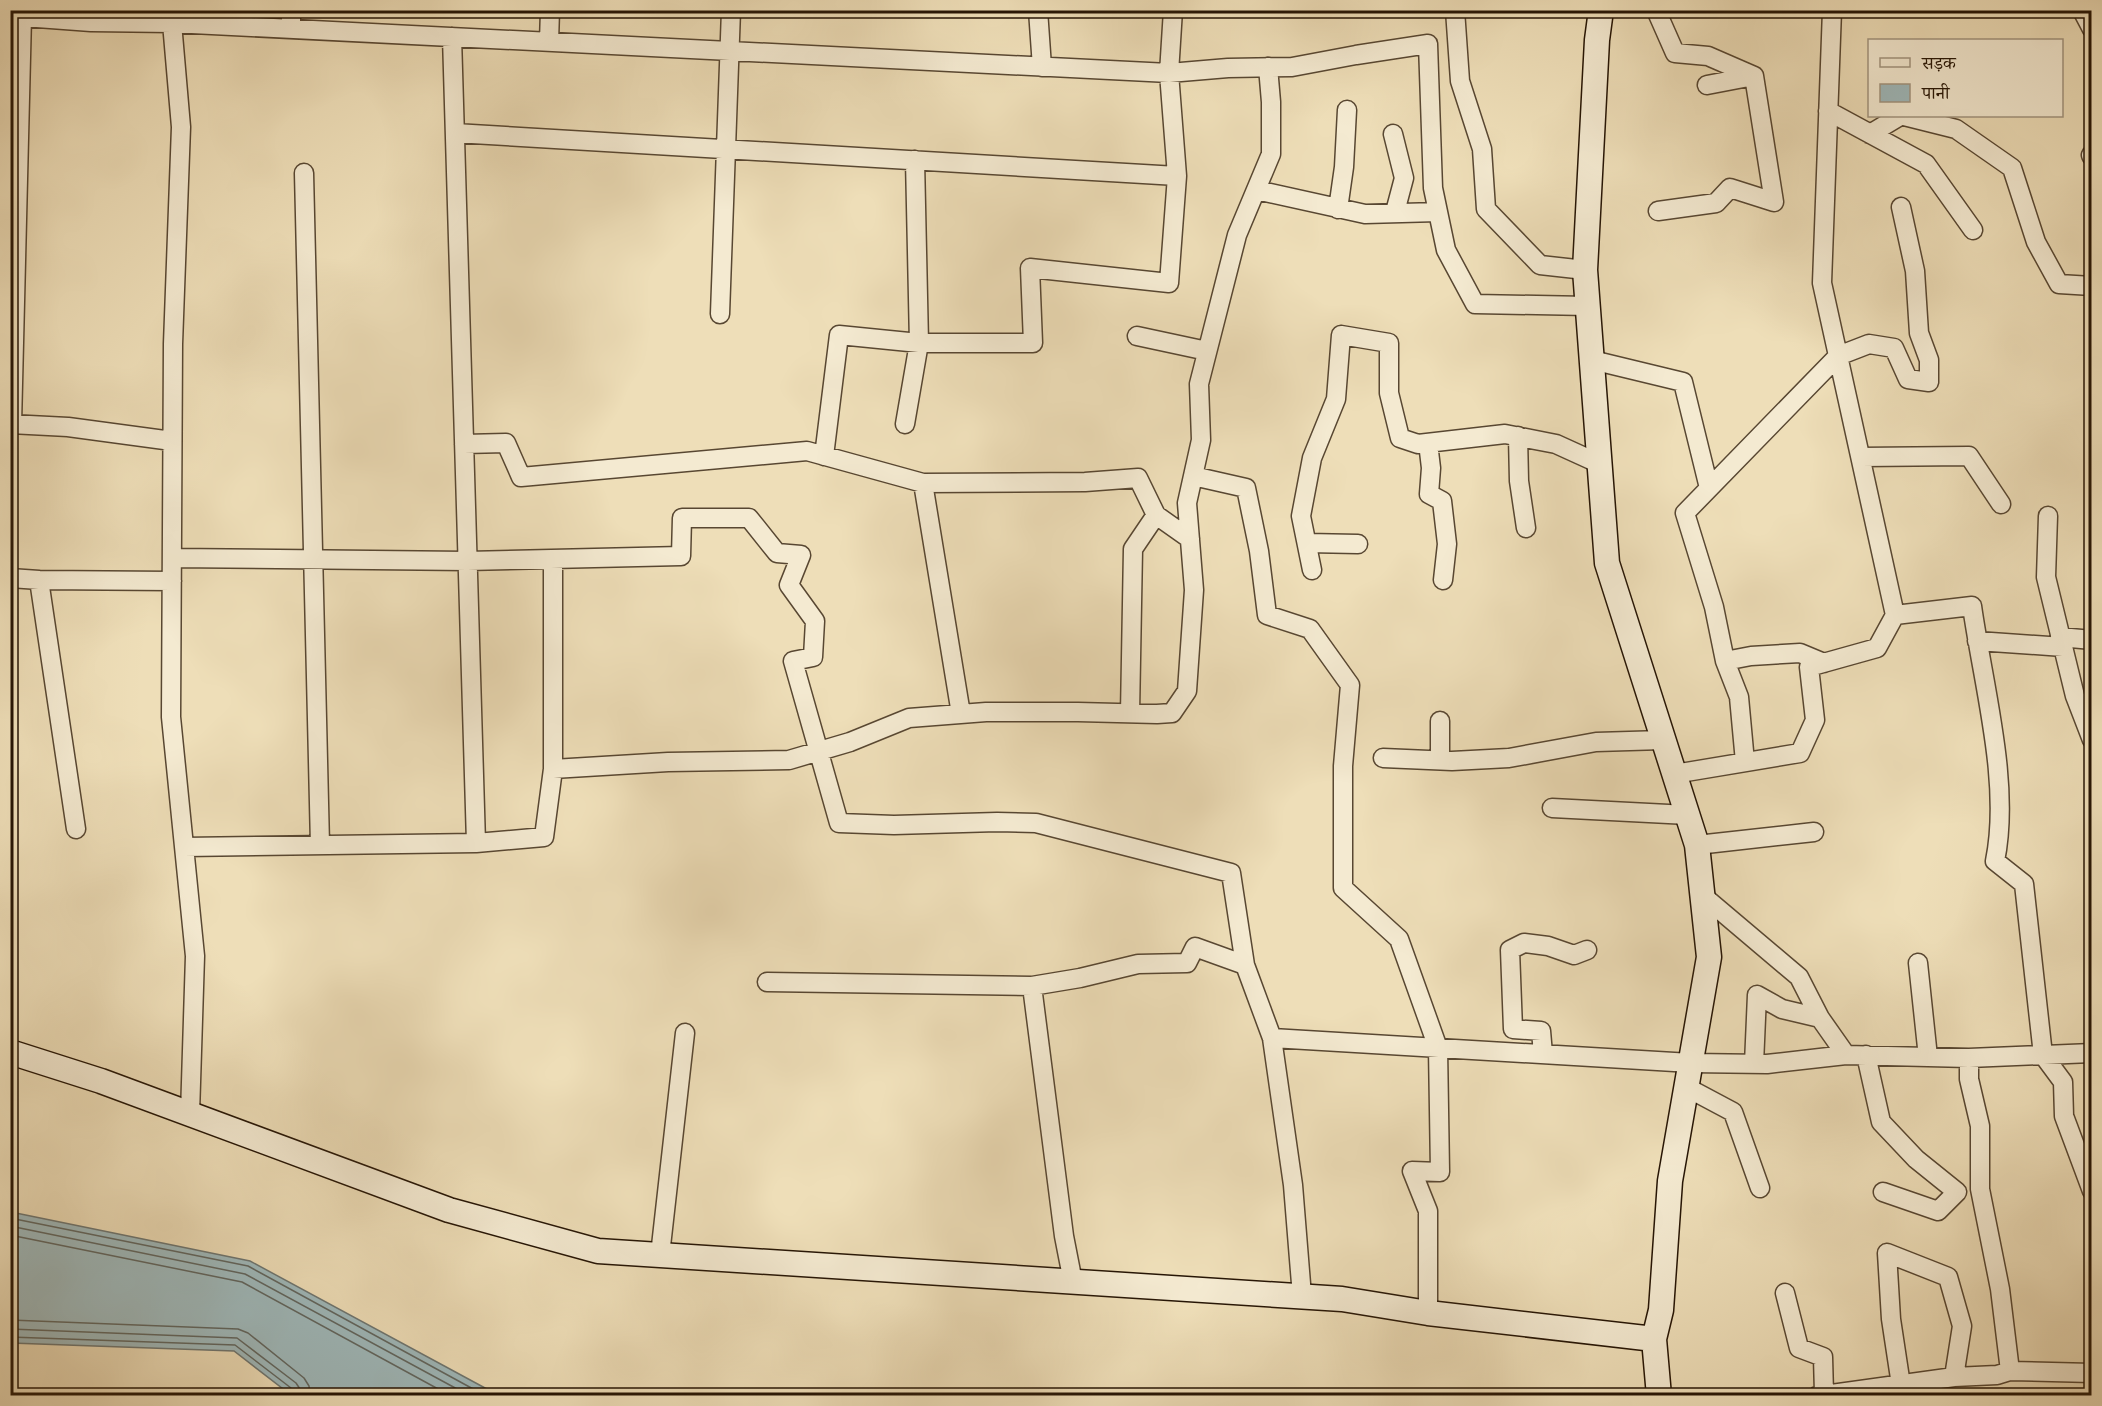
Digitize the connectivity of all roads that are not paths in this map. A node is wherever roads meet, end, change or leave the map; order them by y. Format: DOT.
graph roads {
  1 [pos="550,10"];
  2 [pos="731,10"];
  3 [pos="1038,10"];
  4 [pos="1173,10"];
  5 [pos="1455,10"];
  6 [pos="1601,10"];
  7 [pos="1656,10"];
  8 [pos="1832,10"];
  9 [pos="2082,10"];
  10 [pos="16,16"];
  11 [pos="291,20"];
  12 [pos="172,22"];
  13 [pos="2091,29"];
  14 [pos="452,37"];
  15 [pos="549,42"];
  16 [pos="729,51"];
  17 [pos="1042,67"];
  18 [pos="1268,67"];
  19 [pos="1169,73"];
  20 [pos="1754,76"];
  21 [pos="1707,85"];
  22 [pos="1347,110"];
  23 [pos="1828,111"];
  24 [pos="1900,117"];
  25 [pos="1906,117"];
  26 [pos="455,133"];
  27 [pos="1393,134"];
  28 [pos="1870,134"];
  29 [pos="726,149"];
  30 [pos="915,160"];
  31 [pos="304,173"];
  32 [pos="1178,176"];
  33 [pos="1256,190"];
  34 [pos="1901,207"];
  35 [pos="1338,208"];
  36 [pos="1658,211"];
  37 [pos="1395,212"];
  38 [pos="1438,212"];
  39 [pos="1973,230"];
  40 [pos="1586,270"];
  41 [pos="2091,286"];
  42 [pos="1588,306"];
  43 [pos="720,314"];
  44 [pos="1137,336"];
  45 [pos="919,343"];
  46 [pos="1207,351"];
  47 [pos="1838,356"];
  48 [pos="1592,360"];
  49 [pos="11,424"];
  50 [pos="905,424"];
  51 [pos="1518,436"];
  52 [pos="172,441"];
  53 [pos="1428,443"];
  54 [pos="464,444"];
  55 [pos="824,456"];
  56 [pos="1861,457"];
  57 [pos="1600,464"];
  58 [pos="1193,476"];
  59 [pos="923,483"];
  60 [pos="1709,488"];
  61 [pos="2001,504"];
  62 [pos="1156,515"];
  63 [pos="2048,516"];
  64 [pos="1526,528"];
  65 [pos="1190,540"];
  66 [pos="1307,543"];
  67 [pos="1358,544"];
  68 [pos="172,558"];
  69 [pos="313,559"];
  70 [pos="553,559"];
  71 [pos="467,561"];
  72 [pos="1312,570"];
  73 [pos="10,578"];
  74 [pos="39,580"];
  75 [pos="1443,580"];
  76 [pos="172,581"];
  77 [pos="1895,615"];
  78 [pos="2091,640"];
  79 [pos="1977,641"];
  80 [pos="2062,642"];
  81 [pos="1725,661"];
  82 [pos="1824,663"];
  83 [pos="1130,713"];
  84 [pos="961,714"];
  85 [pos="1440,721"];
  86 [pos="1664,740"];
  87 [pos="2091,740"];
  88 [pos="818,751"];
  89 [pos="1383,758"];
  90 [pos="1440,760"];
  91 [pos="1745,762"];
  92 [pos="554,769"];
  93 [pos="1674,774"];
  94 [pos="1552,808"];
  95 [pos="1688,815"];
  96 [pos="76,829"];
  97 [pos="1814,832"];
  98 [pos="476,843"];
  99 [pos="320,845"];
  100 [pos="1697,845"];
  101 [pos="184,847"];
  102 [pos="1702,895"];
  103 [pos="1587,950"];
  104 [pos="1918,963"];
  105 [pos="1245,965"];
  106 [pos="767,982"];
  107 [pos="1032,986"];
  108 [pos="1820,1018"];
  109 [pos="685,1033"];
  110 [pos="1272,1038"];
  111 [pos="1438,1048"];
  112 [pos="10,1052"];
  113 [pos="2091,1053"];
  114 [pos="1543,1054"];
  115 [pos="1846,1054"];
  116 [pos="1866,1055"];
  117 [pos="2043,1055"];
  118 [pos="1928,1057"];
  119 [pos="1969,1058"];
  120 [pos="1691,1063"];
  121 [pos="1754,1064"];
  122 [pos="1686,1086"];
  123 [pos="190,1114"];
  124 [pos="1760,1188"];
  125 [pos="2091,1191"];
  126 [pos="1883,1192"];
  127 [pos="660,1255"];
  128 [pos="1073,1282"];
  129 [pos="1785,1293"];
  130 [pos="1302,1296"];
  131 [pos="1428,1312"];
  132 [pos="1654,1339"];
  133 [pos="2010,1371"];
  134 [pos="2091,1373"];
  135 [pos="1954,1377"];
  136 [pos="1901,1385"];
  137 [pos="1659,1395"];
  138 [pos="1821,1395"];
  1 -- 15 [label="street"];
  2 -- 16 [label="street"];
  3 -- 17 [label="street"];
  4 -- 19 [label="street"];
  5 -- 40 [label="street"];
  6 -- 40 [label="main road"];
  7 -- 20 [label="street"];
  8 -- 23 [label="street"];
  9 -- 13 [label="street"];
  10 -- 12 [label="street"];
  10 -- 49 [label="street"];
  11 -- 12 [label="street"];
  11 -- 14 [label="street"];
  12 -- 52 [label="street"];
  14 -- 15 [label="street"];
  14 -- 26 [label="street"];
  15 -- 16 [label="street"];
  16 -- 17 [label="street"];
  16 -- 29 [label="street"];
  17 -- 19 [label="street"];
  18 -- 19 [label="street"];
  18 -- 33 [label="street"];
  18 -- 38 [label="street"];
  19 -- 32 [label="street"];
  20 -- 21 [label="street"];
  20 -- 36 [label="street"];
  22 -- 35 [label="street"];
  23 -- 28 [label="street"];
  23 -- 47 [label="street"];
  24 -- 28 [label="street"];
  25 -- 41 [label="street"];
  26 -- 29 [label="street"];
  26 -- 54 [label="street"];
  27 -- 37 [label="street"];
  28 -- 39 [label="street"];
  29 -- 30 [label="street"];
  29 -- 43 [label="street"];
  30 -- 32 [label="street"];
  30 -- 45 [label="street"];
  31 -- 69 [label="street"];
  32 -- 45 [label="street"];
  33 -- 35 [label="street"];
  33 -- 46 [label="street"];
  34 -- 47 [label="street"];
  35 -- 37 [label="street"];
  37 -- 38 [label="street"];
  38 -- 42 [label="street"];
  40 -- 42 [label="main road"];
  42 -- 48 [label="main road"];
  44 -- 46 [label="street"];
  45 -- 50 [label="street"];
  45 -- 55 [label="street"];
  46 -- 58 [label="street"];
  47 -- 56 [label="street"];
  47 -- 60 [label="street"];
  48 -- 57 [label="main road"];
  48 -- 60 [label="street"];
  49 -- 52 [label="street"];
  51 -- 53 [label="street"];
  51 -- 57 [label="street"];
  51 -- 64 [label="street"];
  52 -- 68 [label="street"];
  53 -- 66 [label="street"];
  53 -- 75 [label="street"];
  54 -- 55 [label="street"];
  54 -- 71 [label="street"];
  55 -- 59 [label="street"];
  56 -- 61 [label="street"];
  56 -- 77 [label="street"];
  57 -- 86 [label="main road"];
  58 -- 65 [label="street"];
  58 -- 111 [label="street"];
  59 -- 62 [label="street"];
  59 -- 84 [label="street"];
  60 -- 81 [label="street"];
  62 -- 65 [label="street"];
  62 -- 83 [label="street"];
  63 -- 80 [label="street"];
  65 -- 83 [label="street"];
  66 -- 67 [label="street"];
  66 -- 72 [label="street"];
  68 -- 69 [label="street"];
  68 -- 76 [label="street"];
  69 -- 71 [label="street"];
  69 -- 99 [label="street"];
  70 -- 71 [label="street"];
  70 -- 88 [label="street"];
  70 -- 92 [label="street"];
  71 -- 98 [label="street"];
  73 -- 74 [label="street"];
  74 -- 76 [label="street"];
  74 -- 96 [label="street"];
  76 -- 101 [label="street"];
  77 -- 79 [label="street"];
  77 -- 82 [label="street"];
  78 -- 80 [label="street"];
  79 -- 80 [label="street"];
  79 -- 117 [label="street"];
  80 -- 87 [label="street"];
  81 -- 82 [label="street"];
  81 -- 91 [label="street"];
  82 -- 91 [label="street"];
  83 -- 84 [label="street"];
  84 -- 88 [label="street"];
  85 -- 90 [label="street"];
  86 -- 90 [label="street"];
  86 -- 93 [label="main road"];
  88 -- 92 [label="street"];
  88 -- 105 [label="street"];
  89 -- 90 [label="street"];
  91 -- 93 [label="street"];
  92 -- 98 [label="street"];
  93 -- 95 [label="main road"];
  94 -- 95 [label="street"];
  95 -- 100 [label="main road"];
  97 -- 100 [label="street"];
  98 -- 99 [label="street"];
  99 -- 101 [label="street"];
  100 -- 102 [label="main road"];
  101 -- 123 [label="street"];
  102 -- 108 [label="street"];
  102 -- 120 [label="main road"];
  103 -- 114 [label="street"];
  104 -- 118 [label="street"];
  105 -- 107 [label="street"];
  105 -- 110 [label="street"];
  106 -- 107 [label="street"];
  107 -- 128 [label="street"];
  108 -- 115 [label="street"];
  108 -- 121 [label="street"];
  109 -- 127 [label="street"];
  110 -- 111 [label="street"];
  110 -- 130 [label="street"];
  111 -- 114 [label="street"];
  111 -- 131 [label="street"];
  112 -- 123 [label="main road"];
  113 -- 117 [label="street"];
  114 -- 120 [label="street"];
  115 -- 116 [label="street"];
  115 -- 121 [label="street"];
  116 -- 118 [label="street"];
  116 -- 126 [label="street"];
  117 -- 119 [label="street"];
  117 -- 125 [label="street"];
  118 -- 119 [label="street"];
  119 -- 133 [label="street"];
  120 -- 121 [label="street"];
  120 -- 122 [label="main road"];
  122 -- 124 [label="street"];
  122 -- 132 [label="main road"];
  123 -- 127 [label="main road"];
  127 -- 128 [label="main road"];
  128 -- 130 [label="main road"];
  129 -- 138 [label="street"];
  130 -- 131 [label="main road"];
  131 -- 132 [label="main road"];
  132 -- 137 [label="main road"];
  133 -- 134 [label="street"];
  133 -- 135 [label="street"];
  135 -- 136 [label="street"];
  135 -- 136 [label="street"];
  136 -- 138 [label="street"];
}
